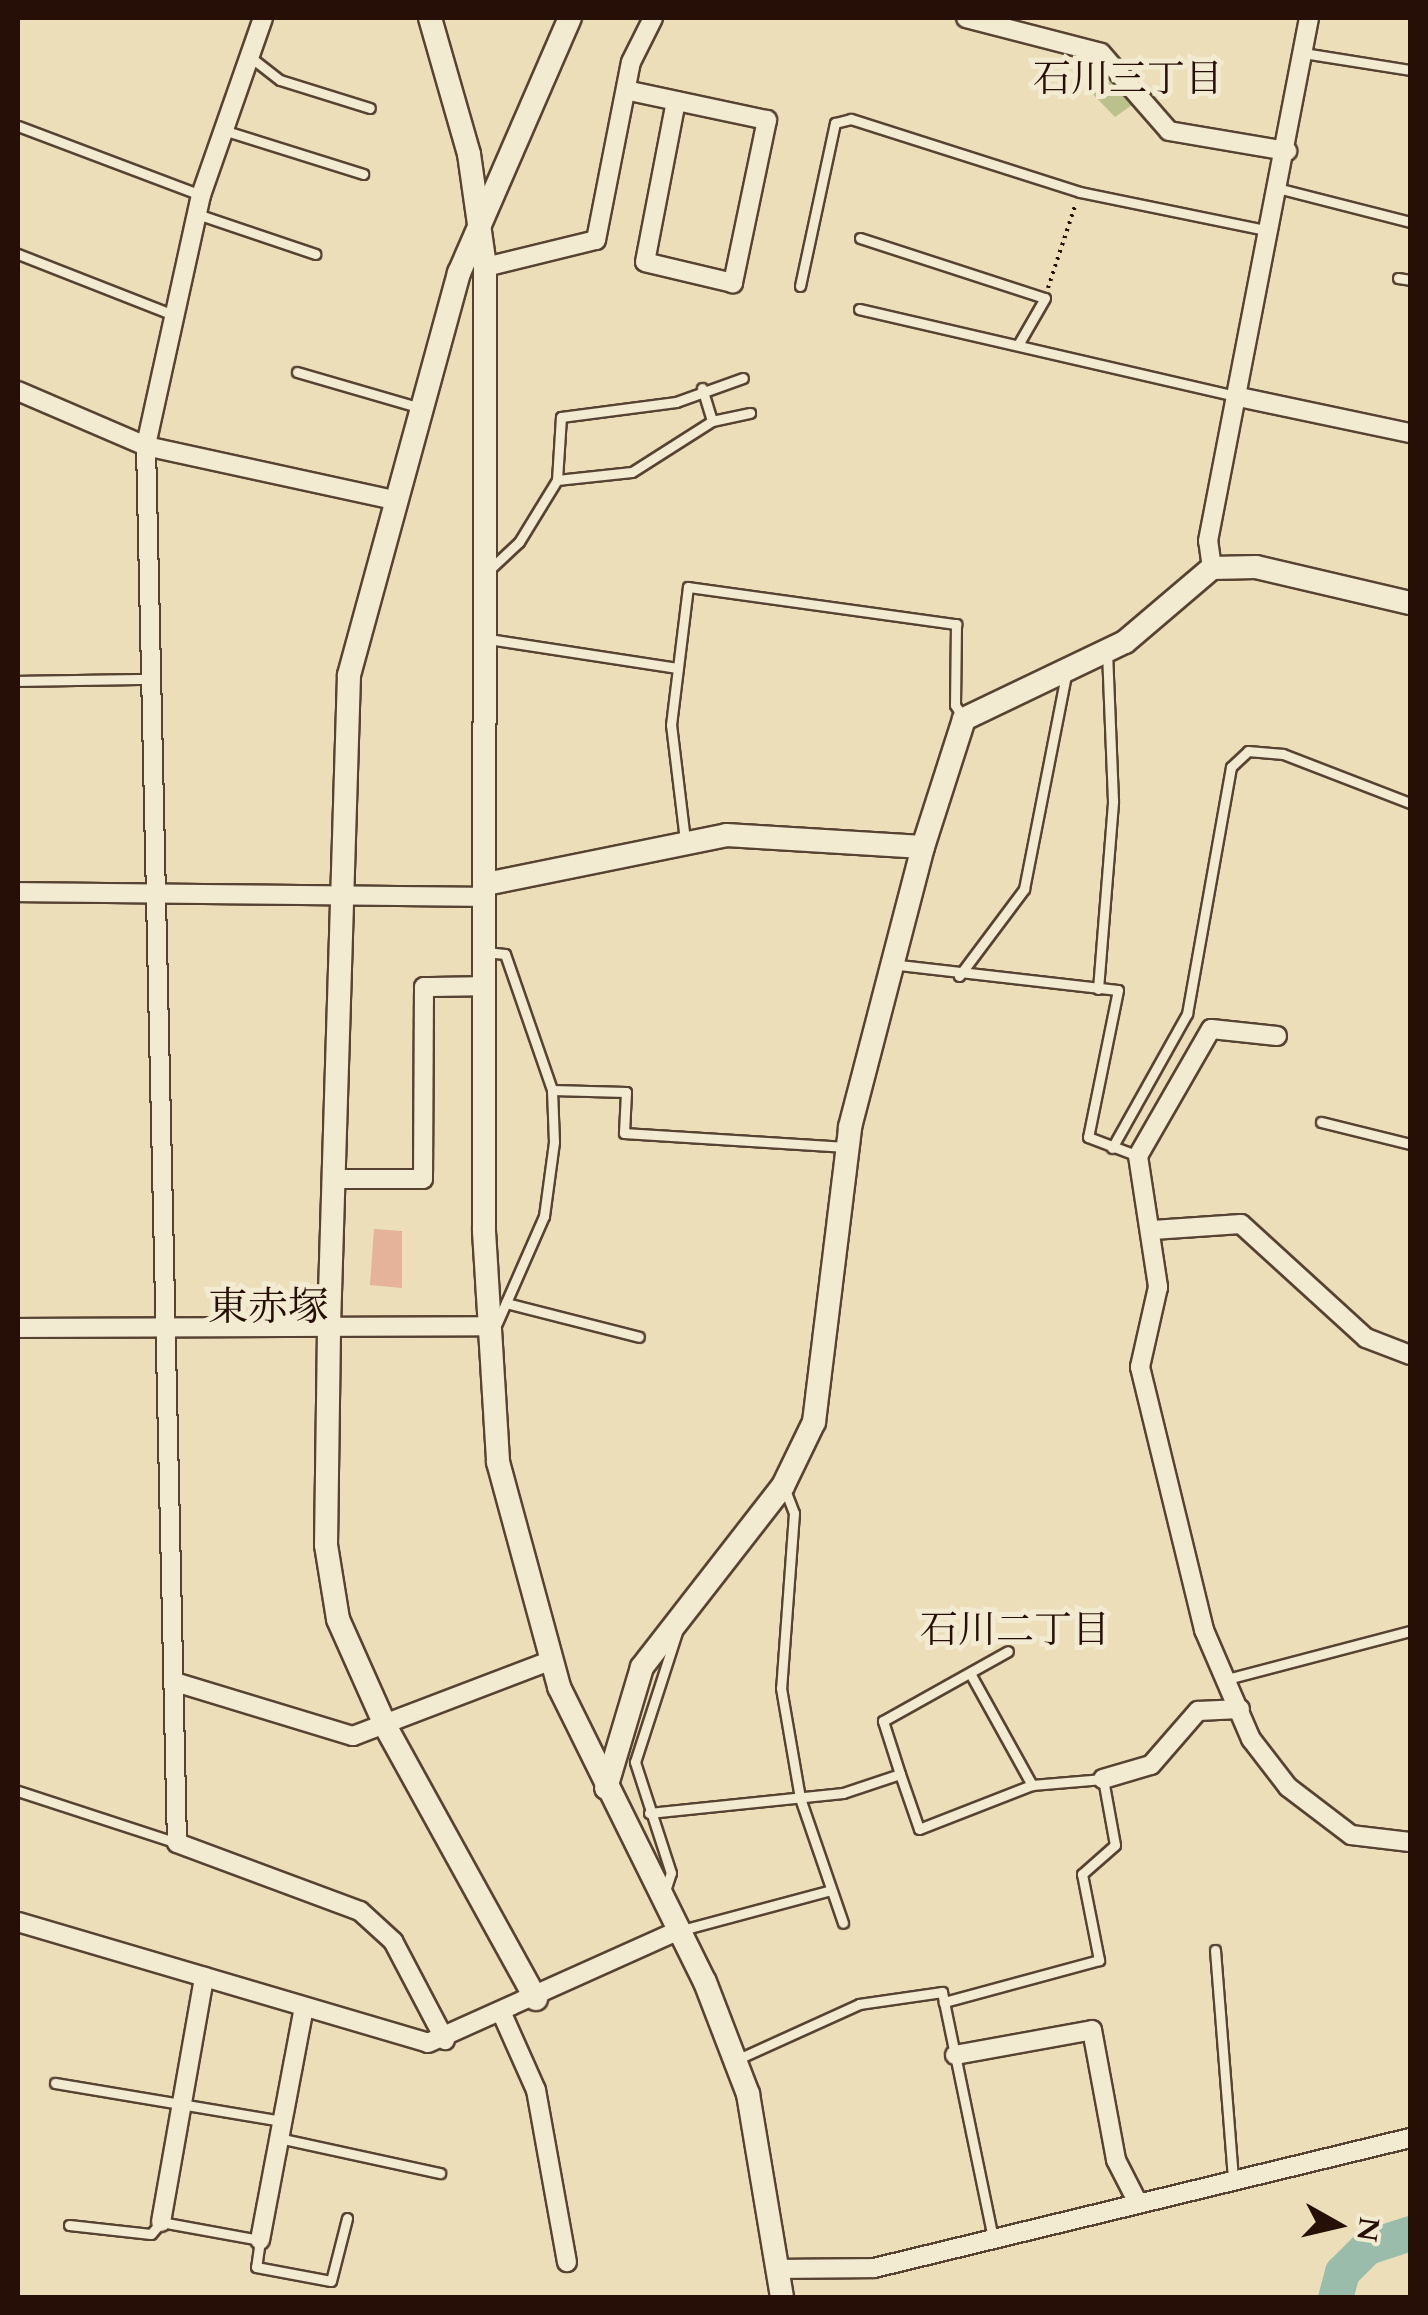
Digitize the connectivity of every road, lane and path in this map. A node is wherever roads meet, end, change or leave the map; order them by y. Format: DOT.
graph roads {
  1 [pos="263,18"];
  2 [pos="430,18"];
  3 [pos="570,18"];
  4 [pos="653,18"];
  5 [pos="966,18"];
  6 [pos="1309,18"];
  7 [pos="1303,53"];
  8 [pos="249,56"];
  9 [pos="1410,70"];
  10 [pos="630,91"];
  11 [pos="676,101"];
  12 [pos="370,108"];
  13 [pos="18,126"];
  14 [pos="223,130"];
  15 [pos="1286,152"];
  16 [pos="364,174"];
  17 [pos="1281,189"];
  18 [pos="1080,192"];
  19 [pos="201,195"];
  20 [pos="480,213"];
  21 [pos="196,214"];
  22 [pos="1410,222"];
  23 [pos="1273,232"];
  24 [pos="860,238"];
  25 [pos="18,254"];
  26 [pos="315,254"];
  27 [pos="485,266"];
  28 [pos="1398,278"];
  29 [pos="1410,280"];
  30 [pos="800,286"];
  31 [pos="1045,298"];
  32 [pos="859,310"];
  33 [pos="174,315"];
  34 [pos="1018,346"];
  35 [pos="297,372"];
  36 [pos="743,378"];
  37 [pos="702,388"];
  38 [pos="18,390"];
  39 [pos="1239,396"];
  40 [pos="421,408"];
  41 [pos="750,413"];
  42 [pos="712,421"];
  43 [pos="1410,433"];
  44 [pos="146,446"];
  45 [pos="556,480"];
  46 [pos="394,500"];
  47 [pos="1212,568"];
  48 [pos="486,573"];
  49 [pos="1410,603"];
  50 [pos="486,638"];
  51 [pos="1107,651"];
  52 [pos="678,668"];
  53 [pos="1068,668"];
  54 [pos="151,679"];
  55 [pos="18,681"];
  56 [pos="964,720"];
  57 [pos="1410,803"];
  58 [pos="685,840"];
  59 [pos="923,848"];
  60 [pos="486,890"];
  61 [pos="18,892"];
  62 [pos="159,894"];
  63 [pos="336,896"];
  64 [pos="485,952"];
  65 [pos="899,965"];
  66 [pos="959,976"];
  67 [pos="485,986"];
  68 [pos="1098,989"];
  69 [pos="1277,1036"];
  70 [pos="552,1090"];
  71 [pos="1321,1122"];
  72 [pos="1410,1144"];
  73 [pos="848,1147"];
  74 [pos="1112,1148"];
  75 [pos="1138,1156"];
  76 [pos="332,1179"];
  77 [pos="1152,1230"];
  78 [pos="506,1303"];
  79 [pos="329,1326"];
  80 [pos="485,1326"];
  81 [pos="18,1328"];
  82 [pos="166,1328"];
  83 [pos="639,1338"];
  84 [pos="1410,1355"];
  85 [pos="783,1486"];
  86 [pos="676,1617"];
  87 [pos="1410,1631"];
  88 [pos="1008,1652"];
  89 [pos="549,1661"];
  90 [pos="970,1675"];
  91 [pos="1232,1678"];
  92 [pos="175,1682"];
  93 [pos="1240,1710"];
  94 [pos="386,1727"];
  95 [pos="900,1774"];
  96 [pos="1103,1778"];
  97 [pos="1032,1785"];
  98 [pos="606,1788"];
  99 [pos="18,1790"];
  100 [pos="800,1798"];
  101 [pos="649,1813"];
  102 [pos="1410,1842"];
  103 [pos="178,1843"];
  104 [pos="831,1890"];
  105 [pos="663,1898"];
  106 [pos="18,1922"];
  107 [pos="843,1923"];
  108 [pos="680,1930"];
  109 [pos="1215,1950"];
  110 [pos="204,1977"];
  111 [pos="536,1999"];
  112 [pos="944,2002"];
  113 [pos="304,2007"];
  114 [pos="503,2016"];
  115 [pos="445,2040"];
  116 [pos="955,2055"];
  117 [pos="736,2060"];
  118 [pos="54,2083"];
  119 [pos="181,2103"];
  120 [pos="281,2129"];
  121 [pos="1410,2138"];
  122 [pos="440,2173"];
  123 [pos="1234,2184"];
  124 [pos="1138,2203"];
  125 [pos="347,2218"];
  126 [pos="160,2222"];
  127 [pos="68,2225"];
  128 [pos="993,2238"];
  129 [pos="260,2240"];
  130 [pos="567,2262"];
  131 [pos="781,2268"];
  132 [pos="782,2298"];
  1 -- 8 [label="street"];
  2 -- 20 [label="street"];
  3 -- 20 [label="street"];
  4 -- 10 [label="street"];
  5 -- 15 [label="street"];
  6 -- 7 [label="street"];
  7 -- 9 [label="lane"];
  7 -- 15 [label="street"];
  8 -- 12 [label="lane"];
  8 -- 14 [label="street"];
  10 -- 11 [label="street"];
  10 -- 27 [label="street"];
  11 -- 11 [label="street"];
  13 -- 19 [label="lane"];
  14 -- 16 [label="lane"];
  14 -- 19 [label="street"];
  15 -- 17 [label="street"];
  17 -- 22 [label="lane"];
  17 -- 23 [label="street"];
  18 -- 23 [label="lane"];
  18 -- 30 [label="lane"];
  18 -- 31 [label="path"];
  19 -- 21 [label="street"];
  20 -- 27 [label="street"];
  20 -- 40 [label="street"];
  21 -- 26 [label="lane"];
  21 -- 33 [label="street"];
  23 -- 39 [label="street"];
  24 -- 31 [label="lane"];
  25 -- 33 [label="lane"];
  27 -- 48 [label="street"];
  28 -- 29 [label="lane"];
  31 -- 34 [label="lane"];
  32 -- 34 [label="lane"];
  33 -- 44 [label="street"];
  34 -- 39 [label="lane"];
  35 -- 40 [label="lane"];
  36 -- 37 [label="lane"];
  37 -- 42 [label="lane"];
  37 -- 45 [label="lane"];
  38 -- 44 [label="street"];
  39 -- 43 [label="street"];
  39 -- 47 [label="street"];
  40 -- 46 [label="street"];
  41 -- 42 [label="lane"];
  42 -- 45 [label="lane"];
  44 -- 46 [label="street"];
  44 -- 54 [label="street"];
  45 -- 48 [label="lane"];
  46 -- 63 [label="street"];
  47 -- 49 [label="street"];
  47 -- 51 [label="street"];
  48 -- 50 [label="street"];
  50 -- 52 [label="lane"];
  50 -- 60 [label="street"];
  51 -- 53 [label="street"];
  51 -- 68 [label="lane"];
  52 -- 56 [label="lane"];
  52 -- 58 [label="lane"];
  53 -- 56 [label="street"];
  53 -- 66 [label="lane"];
  54 -- 55 [label="lane"];
  54 -- 62 [label="street"];
  56 -- 59 [label="street"];
  57 -- 74 [label="lane"];
  58 -- 59 [label="street"];
  58 -- 60 [label="street"];
  59 -- 65 [label="street"];
  60 -- 63 [label="street"];
  60 -- 64 [label="street"];
  61 -- 62 [label="street"];
  62 -- 63 [label="street"];
  62 -- 82 [label="street"];
  63 -- 76 [label="street"];
  64 -- 67 [label="street"];
  64 -- 70 [label="lane"];
  65 -- 66 [label="lane"];
  65 -- 73 [label="street"];
  66 -- 68 [label="lane"];
  67 -- 76 [label="street"];
  67 -- 80 [label="street"];
  68 -- 74 [label="lane"];
  69 -- 75 [label="street"];
  70 -- 73 [label="lane"];
  70 -- 78 [label="lane"];
  71 -- 72 [label="lane"];
  73 -- 85 [label="street"];
  74 -- 75 [label="lane"];
  75 -- 77 [label="street"];
  76 -- 79 [label="street"];
  77 -- 84 [label="street"];
  77 -- 91 [label="street"];
  78 -- 80 [label="lane"];
  78 -- 83 [label="lane"];
  79 -- 80 [label="street"];
  79 -- 82 [label="street"];
  79 -- 94 [label="street"];
  80 -- 89 [label="street"];
  81 -- 82 [label="street"];
  82 -- 92 [label="street"];
  85 -- 86 [label="street"];
  85 -- 100 [label="lane"];
  86 -- 98 [label="street"];
  86 -- 101 [label="lane"];
  87 -- 91 [label="lane"];
  88 -- 90 [label="lane"];
  89 -- 94 [label="street"];
  89 -- 98 [label="street"];
  90 -- 95 [label="lane"];
  90 -- 97 [label="lane"];
  91 -- 93 [label="street"];
  92 -- 94 [label="street"];
  92 -- 103 [label="street"];
  93 -- 96 [label="street"];
  93 -- 102 [label="street"];
  94 -- 111 [label="street"];
  95 -- 97 [label="lane"];
  95 -- 100 [label="lane"];
  96 -- 97 [label="lane"];
  96 -- 112 [label="lane"];
  98 -- 105 [label="street"];
  99 -- 103 [label="lane"];
  100 -- 101 [label="lane"];
  100 -- 104 [label="lane"];
  101 -- 105 [label="lane"];
  103 -- 115 [label="street"];
  104 -- 107 [label="lane"];
  104 -- 108 [label="lane"];
  105 -- 108 [label="street"];
  106 -- 110 [label="street"];
  108 -- 111 [label="street"];
  108 -- 117 [label="street"];
  109 -- 123 [label="lane"];
  110 -- 113 [label="street"];
  110 -- 119 [label="street"];
  111 -- 114 [label="street"];
  112 -- 116 [label="lane"];
  112 -- 117 [label="lane"];
  113 -- 115 [label="street"];
  113 -- 120 [label="street"];
  114 -- 115 [label="street"];
  114 -- 130 [label="street"];
  116 -- 124 [label="street"];
  116 -- 128 [label="lane"];
  117 -- 131 [label="street"];
  118 -- 119 [label="lane"];
  119 -- 120 [label="lane"];
  119 -- 126 [label="street"];
  120 -- 122 [label="lane"];
  120 -- 129 [label="street"];
  121 -- 123 [label="street"];
  123 -- 124 [label="street"];
  124 -- 128 [label="street"];
  125 -- 129 [label="lane"];
  126 -- 127 [label="lane"];
  126 -- 129 [label="lane"];
  128 -- 131 [label="street"];
  131 -- 132 [label="street"];
}
